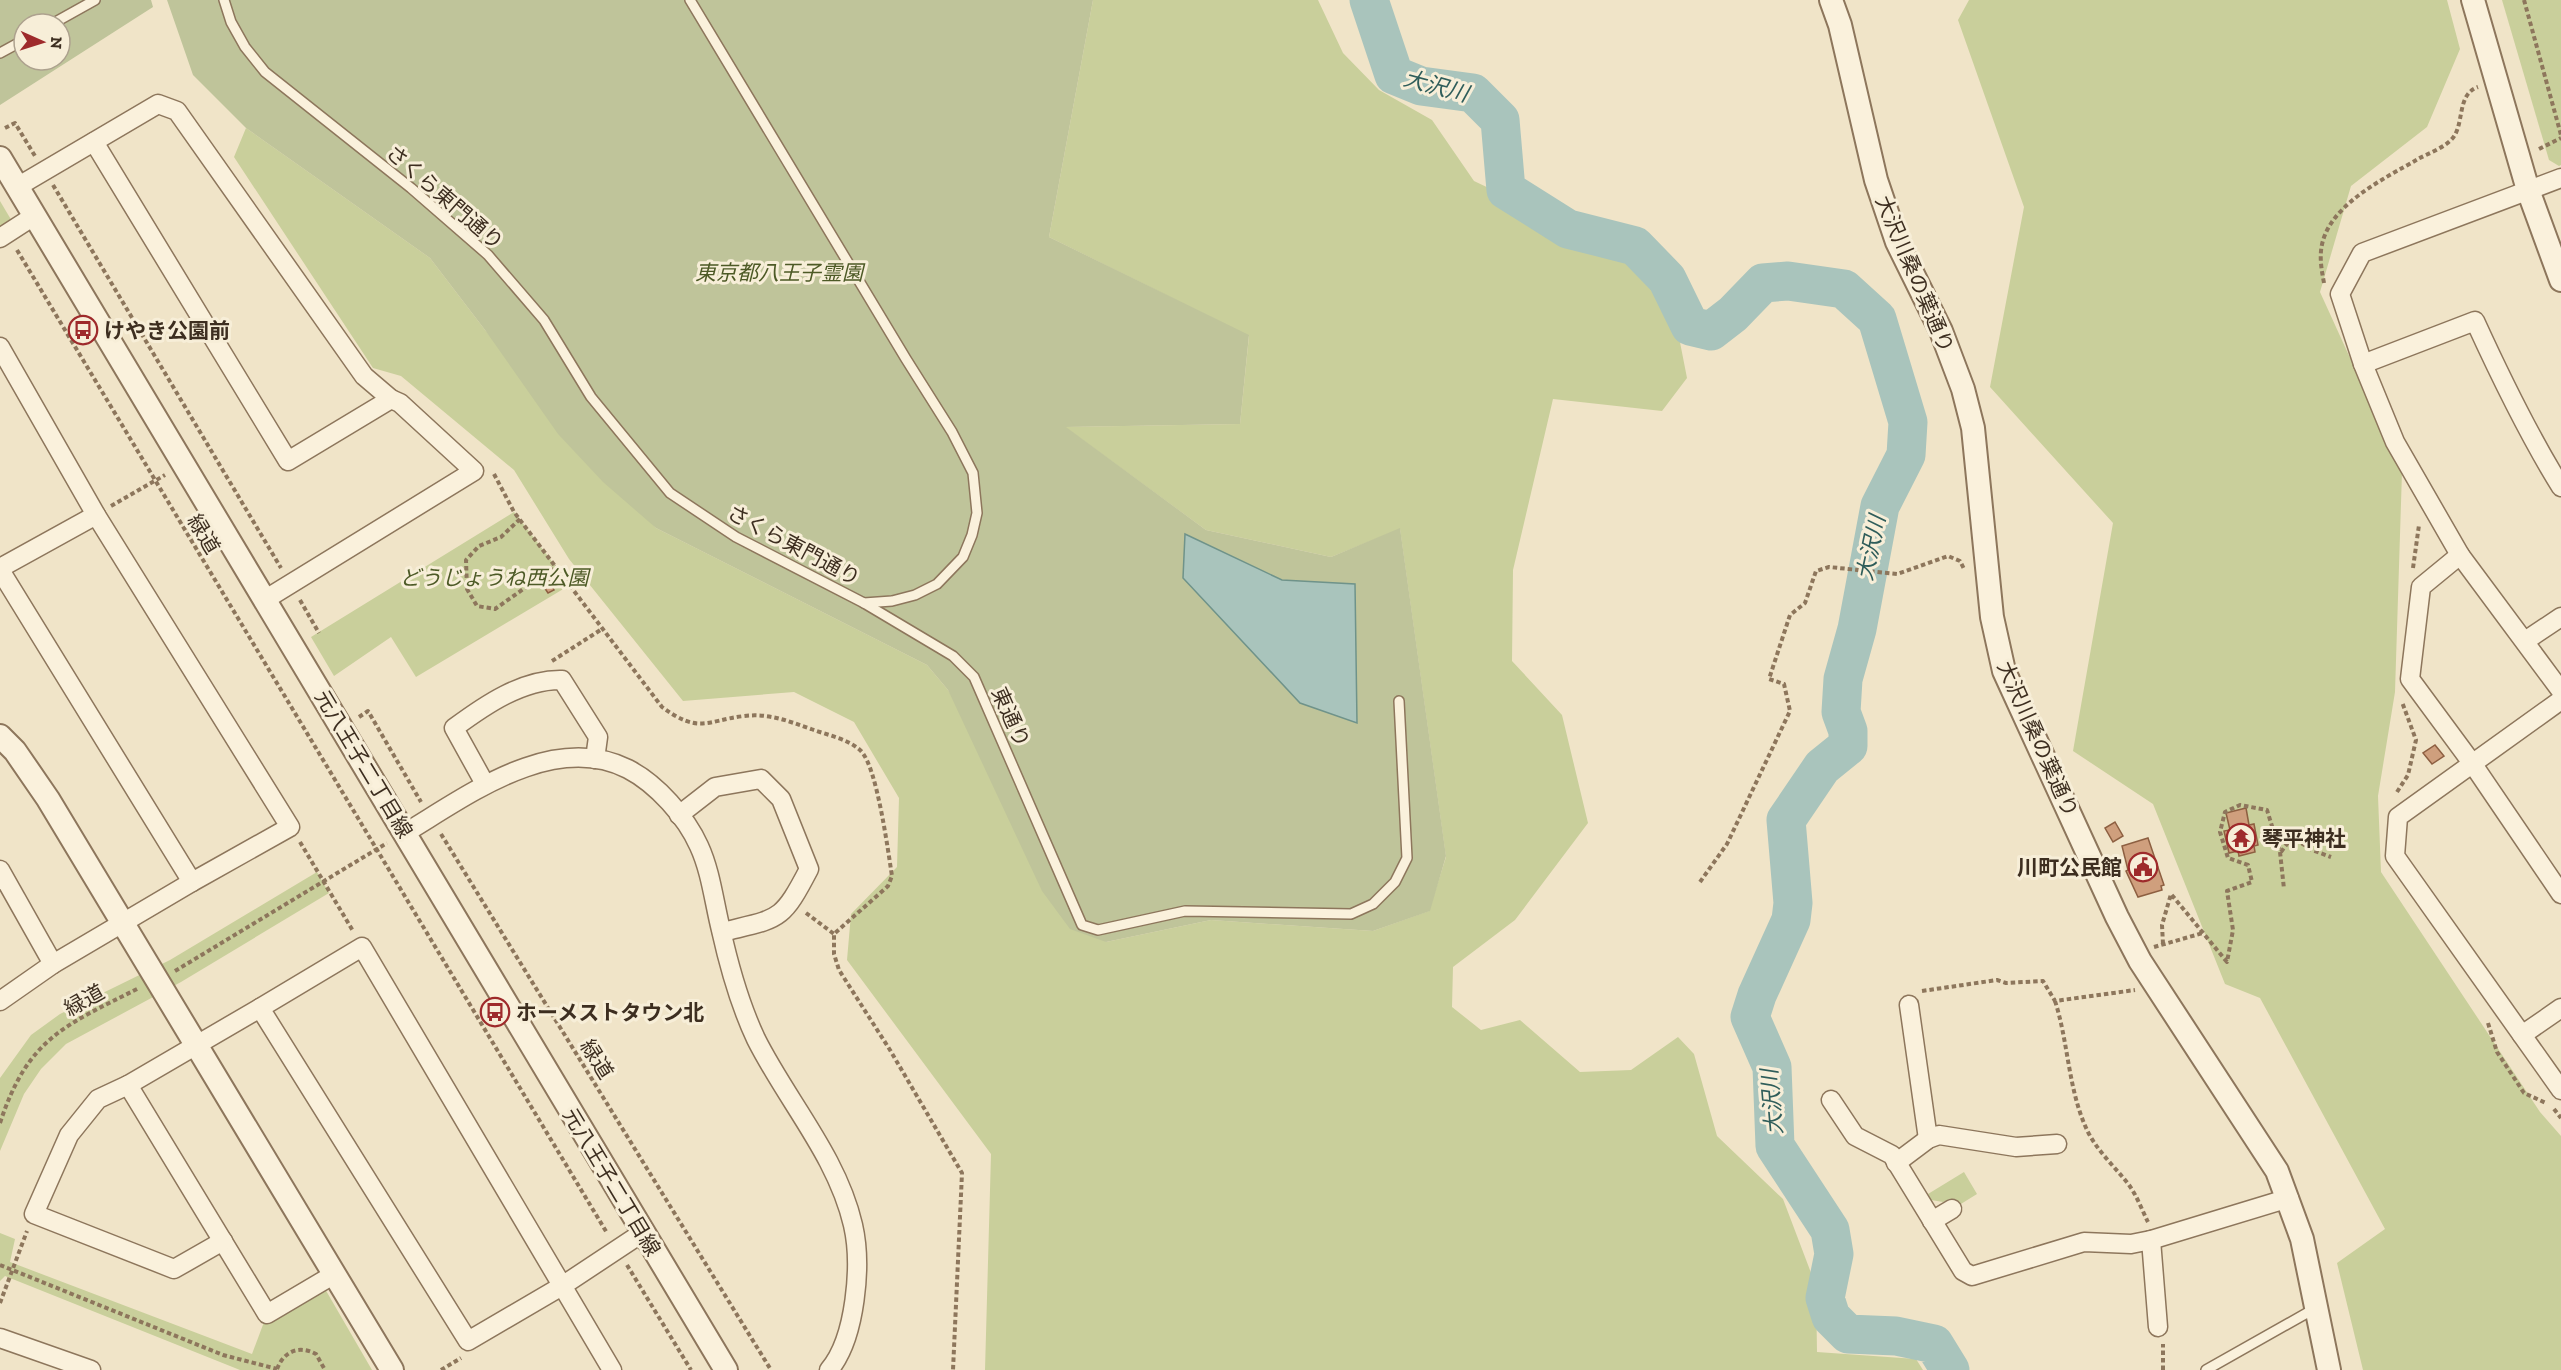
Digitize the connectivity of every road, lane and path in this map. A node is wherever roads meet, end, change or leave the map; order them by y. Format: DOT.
graph roads {
  1 [pos="95,0"];
  2 [pos="224,0"];
  3 [pos="690,0"];
  4 [pos="1831,0"];
  5 [pos="2473,0"];
  6 [pos="2524,0"];
  7 [pos="72,13"];
  8 [pos="5,128"];
  9 [pos="2561,137"];
  10 [pos="94,142"];
  11 [pos="2539,149"];
  12 [pos="0,158"];
  13 [pos="44,171"];
  14 [pos="2561,178"];
  15 [pos="17,187"];
  16 [pos="2528,190"];
  17 [pos="34,216"];
  18 [pos="3,236"];
  19 [pos="2561,280"];
  20 [pos="0,347"];
  21 [pos="2363,364"];
  22 [pos="391,399"];
  23 [pos="165,475"];
  24 [pos="155,481"];
  25 [pos="2561,487"];
  26 [pos="96,515"];
  27 [pos="520,519"];
  28 [pos="2460,555"];
  29 [pos="556,566"];
  30 [pos="0,569"];
  31 [pos="1965,577"];
  32 [pos="291,586"];
  33 [pos="266,600"];
  34 [pos="864,603"];
  35 [pos="2561,616"];
  36 [pos="602,629"];
  37 [pos="319,633"];
  38 [pos="2525,641"];
  39 [pos="546,679"];
  40 [pos="2561,691"];
  41 [pos="2561,700"];
  42 [pos="1399,701"];
  43 [pos="359,717"];
  44 [pos="0,736"];
  45 [pos="595,759"];
  46 [pos="2472,763"];
  47 [pos="485,784"];
  48 [pos="679,815"];
  49 [pos="431,818"];
  50 [pos="290,827"];
  51 [pos="397,838"];
  52 [pos="376,850"];
  53 [pos="2280,852"];
  54 [pos="2331,856"];
  55 [pos="0,870"];
  56 [pos="192,882"];
  57 [pos="324,882"];
  58 [pos="1700,882"];
  59 [pos="2284,889"];
  60 [pos="2561,894"];
  61 [pos="791,903"];
  62 [pos="123,922"];
  63 [pos="722,933"];
  64 [pos="2203,933"];
  65 [pos="834,934"];
  66 [pos="2163,945"];
  67 [pos="362,947"];
  68 [pos="2148,949"];
  69 [pos="53,964"];
  70 [pos="156,978"];
  71 [pos="2157,988"];
  72 [pos="1910,999"];
  73 [pos="0,1001"];
  74 [pos="2055,1001"];
  75 [pos="260,1008"];
  76 [pos="2561,1008"];
  77 [pos="2522,1035"];
  78 [pos="198,1045"];
  79 [pos="128,1085"];
  80 [pos="2561,1090"];
  81 [pos="1831,1100"];
  82 [pos="0,1123"];
  83 [pos="1928,1139"];
  84 [pos="2057,1143"];
  85 [pos="1896,1163"];
  86 [pos="2289,1198"];
  87 [pos="1952,1209"];
  88 [pos="34,1214"];
  89 [pos="1932,1221"];
  90 [pos="642,1233"];
  91 [pos="2154,1239"];
  92 [pos="223,1241"];
  93 [pos="617,1249"];
  94 [pos="0,1265"];
  95 [pos="10,1270"];
  96 [pos="333,1275"];
  97 [pos="562,1286"];
  98 [pos="0,1303"];
  99 [pos="2316,1308"];
  100 [pos="2158,1327"];
  101 [pos="0,1338"];
  102 [pos="467,1355"];
  103 [pos="835,1368"];
  104 [pos="277,1369"];
  105 [pos="92,1370"];
  106 [pos="325,1370"];
  107 [pos="392,1370"];
  108 [pos="441,1370"];
  109 [pos="612,1370"];
  110 [pos="691,1370"];
  111 [pos="726,1370"];
  112 [pos="771,1370"];
  113 [pos="2206,1370"];
  114 [pos="2329,1370"];
  1 -- 7 [label="lane"];
  2 -- 34 [label="lane, さくら東門通り"];
  3 -- 34 [label="lane, さくら東門通り"];
  4 -- 71 [label="street, 大沢川桑の葉通り"];
  5 -- 16 [label="street"];
  6 -- 9 [label="path"];
  8 -- 13 [label="path"];
  9 -- 11 [label="path"];
  10 -- 13 [label="street"];
  10 -- 22 [label="street"];
  10 -- 22 [label="street"];
  12 -- 15 [label="street, 元八王子二丁目線"];
  13 -- 15 [label="street"];
  13 -- 32 [label="path"];
  14 -- 16 [label="street"];
  15 -- 17 [label="street, 元八王子二丁目線"];
  16 -- 19 [label="street"];
  16 -- 21 [label="street"];
  17 -- 18 [label="street"];
  17 -- 33 [label="street, 元八王子二丁目線"];
  18 -- 24 [label="path, 緑道"];
  20 -- 26 [label="street"];
  21 -- 25 [label="street"];
  21 -- 28 [label="street"];
  22 -- 32 [label="street"];
  23 -- 24 [label="path"];
  24 -- 26 [label="path"];
  24 -- 52 [label="path, 緑道"];
  26 -- 30 [label="street"];
  26 -- 50 [label="street"];
  27 -- 29 [label="path"];
  28 -- 38 [label="street"];
  28 -- 46 [label="street"];
  30 -- 56 [label="street"];
  31 -- 58 [label="path"];
  32 -- 33 [label="street"];
  32 -- 37 [label="path"];
  33 -- 51 [label="street, 元八王子二丁目線"];
  34 -- 42 [label="lane, 東通り"];
  35 -- 38 [label="street"];
  36 -- 39 [label="path"];
  38 -- 40 [label="street"];
  39 -- 45 [label="street"];
  39 -- 47 [label="street"];
  41 -- 46 [label="street"];
  43 -- 49 [label="path, 緑道"];
  44 -- 62 [label="street"];
  45 -- 47 [label="street"];
  45 -- 48 [label="street"];
  46 -- 60 [label="street"];
  46 -- 77 [label="street"];
  47 -- 49 [label="street"];
  48 -- 61 [label="street"];
  48 -- 63 [label="street"];
  49 -- 51 [label="street"];
  49 -- 112 [label="path, 緑道"];
  50 -- 56 [label="street"];
  50 -- 57 [label="path"];
  51 -- 52 [label="path, 緑道"];
  51 -- 90 [label="street, 元八王子二丁目線"];
  52 -- 57 [label="path, 緑道"];
  52 -- 93 [label="path, 緑道"];
  53 -- 54 [label="path"];
  53 -- 59 [label="path"];
  53 -- 64 [label="path"];
  55 -- 69 [label="street"];
  56 -- 62 [label="street"];
  57 -- 67 [label="path"];
  57 -- 70 [label="path, 緑道"];
  61 -- 63 [label="street"];
  61 -- 65 [label="path"];
  62 -- 69 [label="street"];
  62 -- 70 [label="street"];
  63 -- 103 [label="street"];
  64 -- 66 [label="path"];
  64 -- 66 [label="path"];
  66 -- 68 [label="path"];
  67 -- 75 [label="street"];
  67 -- 97 [label="street"];
  69 -- 73 [label="street"];
  70 -- 78 [label="street"];
  70 -- 82 [label="path, 緑道"];
  71 -- 74 [label="path"];
  71 -- 86 [label="street, 大沢川桑の葉通り"];
  72 -- 74 [label="path"];
  72 -- 83 [label="street"];
  74 -- 91 [label="path"];
  75 -- 78 [label="street"];
  75 -- 97 [label="street"];
  76 -- 77 [label="street"];
  77 -- 80 [label="street"];
  78 -- 79 [label="street"];
  78 -- 96 [label="street"];
  79 -- 88 [label="street"];
  79 -- 92 [label="street"];
  81 -- 85 [label="street"];
  83 -- 84 [label="street"];
  83 -- 85 [label="street"];
  85 -- 89 [label="street"];
  86 -- 91 [label="street"];
  86 -- 99 [label="street, 大沢川桑の葉通り"];
  87 -- 89 [label="street"];
  88 -- 92 [label="street"];
  88 -- 95 [label="path"];
  89 -- 91 [label="street"];
  90 -- 93 [label="street"];
  90 -- 111 [label="street, 元八王子二丁目線"];
  91 -- 100 [label="street"];
  92 -- 96 [label="street"];
  93 -- 97 [label="street"];
  93 -- 110 [label="path, 緑道"];
  94 -- 95 [label="path"];
  95 -- 98 [label="path"];
  95 -- 104 [label="path"];
  96 -- 107 [label="street"];
  97 -- 109 [label="street"];
  99 -- 113 [label="lane"];
  99 -- 114 [label="street, 大沢川桑の葉通り"];
  101 -- 105 [label="street"];
  102 -- 108 [label="path"];
  104 -- 106 [label="path"];
}
